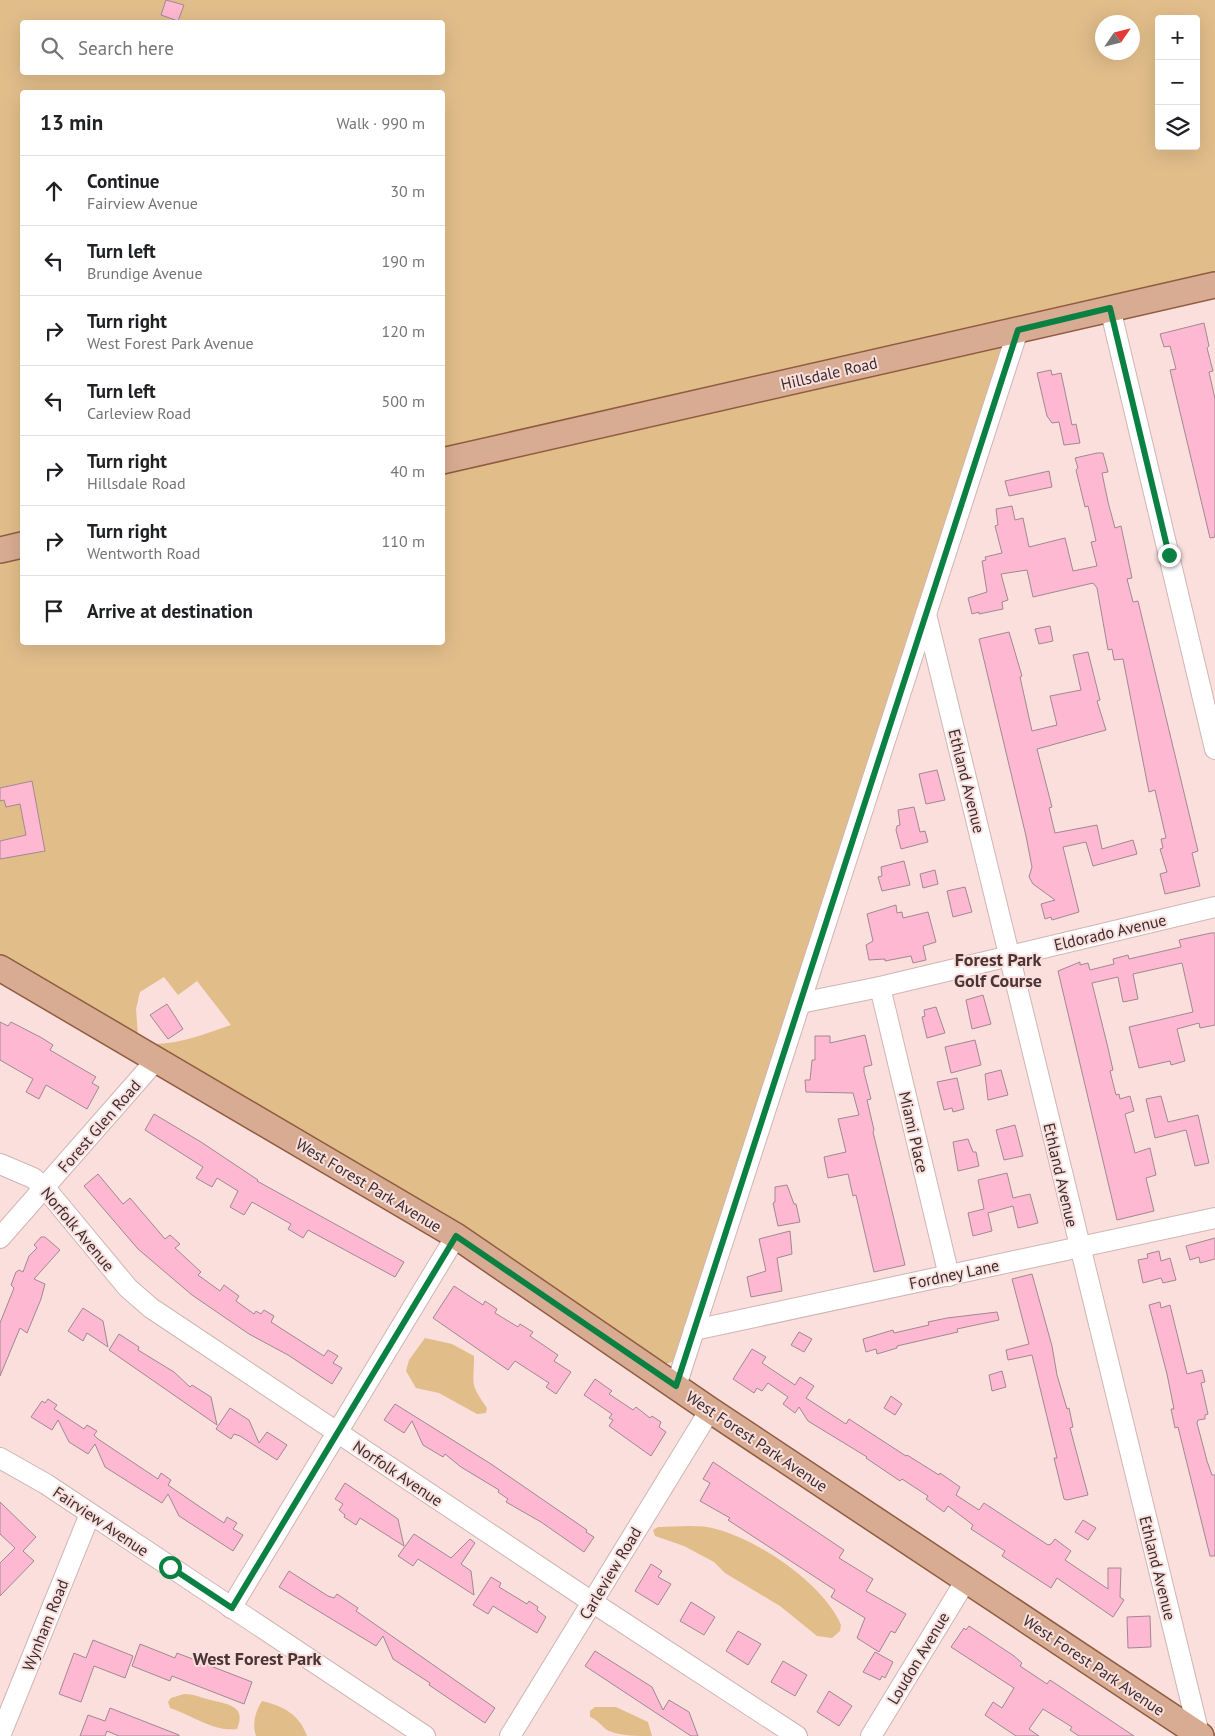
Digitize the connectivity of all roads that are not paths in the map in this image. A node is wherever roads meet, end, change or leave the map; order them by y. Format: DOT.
graph roads {
  1 [pos="1215,285"];
  2 [pos="1110,308"];
  3 [pos="1018,330"];
  4 [pos="445,460"];
  5 [pos="20,545"];
  6 [pos="0,550"];
  7 [pos="926,614"];
  8 [pos="1215,749"];
  9 [pos="1215,907"];
  10 [pos="1009,956"];
  11 [pos="0,968"];
  12 [pos="880,988"];
  13 [pos="800,1003"];
  14 [pos="157,1059"];
  15 [pos="0,1164"];
  16 [pos="45,1188"];
  17 [pos="1215,1218"];
  18 [pos="456,1236"];
  19 [pos="0,1238"];
  20 [pos="1079,1248"];
  21 [pos="949,1276"];
  22 [pos="694,1330"];
  23 [pos="676,1386"];
  24 [pos="710,1410"];
  25 [pos="338,1432"];
  26 [pos="0,1458"];
  27 [pos="90,1514"];
  28 [pos="966,1580"];
  29 [pos="592,1602"];
  30 [pos="232,1608"];
  31 [pos="1200,1735"];
  32 [pos="0,1736"];
  33 [pos="425,1736"];
  34 [pos="510,1736"];
  35 [pos="798,1736"];
  36 [pos="871,1736"];
  1 -- 2 [label="main road, Hillsdale Road"];
  2 -- 3 [label="main road, Hillsdale Road"];
  2 -- 8 [label="street"];
  3 -- 4 [label="main road, Hillsdale Road"];
  3 -- 7 [label="street"];
  5 -- 6 [label="main road"];
  7 -- 10 [label="street, Ethland Avenue"];
  7 -- 13 [label="street"];
  9 -- 10 [label="street, Eldorado Avenue"];
  10 -- 12 [label="street, Eldorado Avenue"];
  10 -- 20 [label="street, Ethland Avenue"];
  11 -- 14 [label="main road, West Forest Park Avenue"];
  12 -- 13 [label="street, Eldorado Avenue"];
  12 -- 21 [label="street, Miami Place"];
  13 -- 22 [label="street"];
  14 -- 16 [label="street, Forest Glen Road"];
  14 -- 18 [label="main road, West Forest Park Avenue"];
  15 -- 16 [label="street, Norfolk Avenue"];
  16 -- 19 [label="street, Forest Glen Road"];
  16 -- 25 [label="street, Norfolk Avenue"];
  17 -- 20 [label="street, Fordney Lane"];
  18 -- 23 [label="main road, West Forest Park Avenue"];
  18 -- 25 [label="street"];
  20 -- 21 [label="street, Fordney Lane"];
  20 -- 31 [label="street, Ethland Avenue"];
  21 -- 22 [label="street, Fordney Lane"];
  22 -- 23 [label="street"];
  23 -- 24 [label="main road, West Forest Park Avenue"];
  24 -- 28 [label="main road, West Forest Park Avenue"];
  24 -- 29 [label="street, Carleview Road"];
  25 -- 29 [label="street, Norfolk Avenue"];
  25 -- 30 [label="street"];
  26 -- 27 [label="street, Fairview Avenue"];
  27 -- 30 [label="street, Fairview Avenue"];
  27 -- 32 [label="street, Wynham Road"];
  28 -- 31 [label="main road, West Forest Park Avenue"];
  28 -- 36 [label="street, Loudon Avenue"];
  29 -- 34 [label="street, Carleview Road"];
  29 -- 35 [label="street, Norfolk Avenue"];
  30 -- 33 [label="street, Fairview Avenue"];
}
